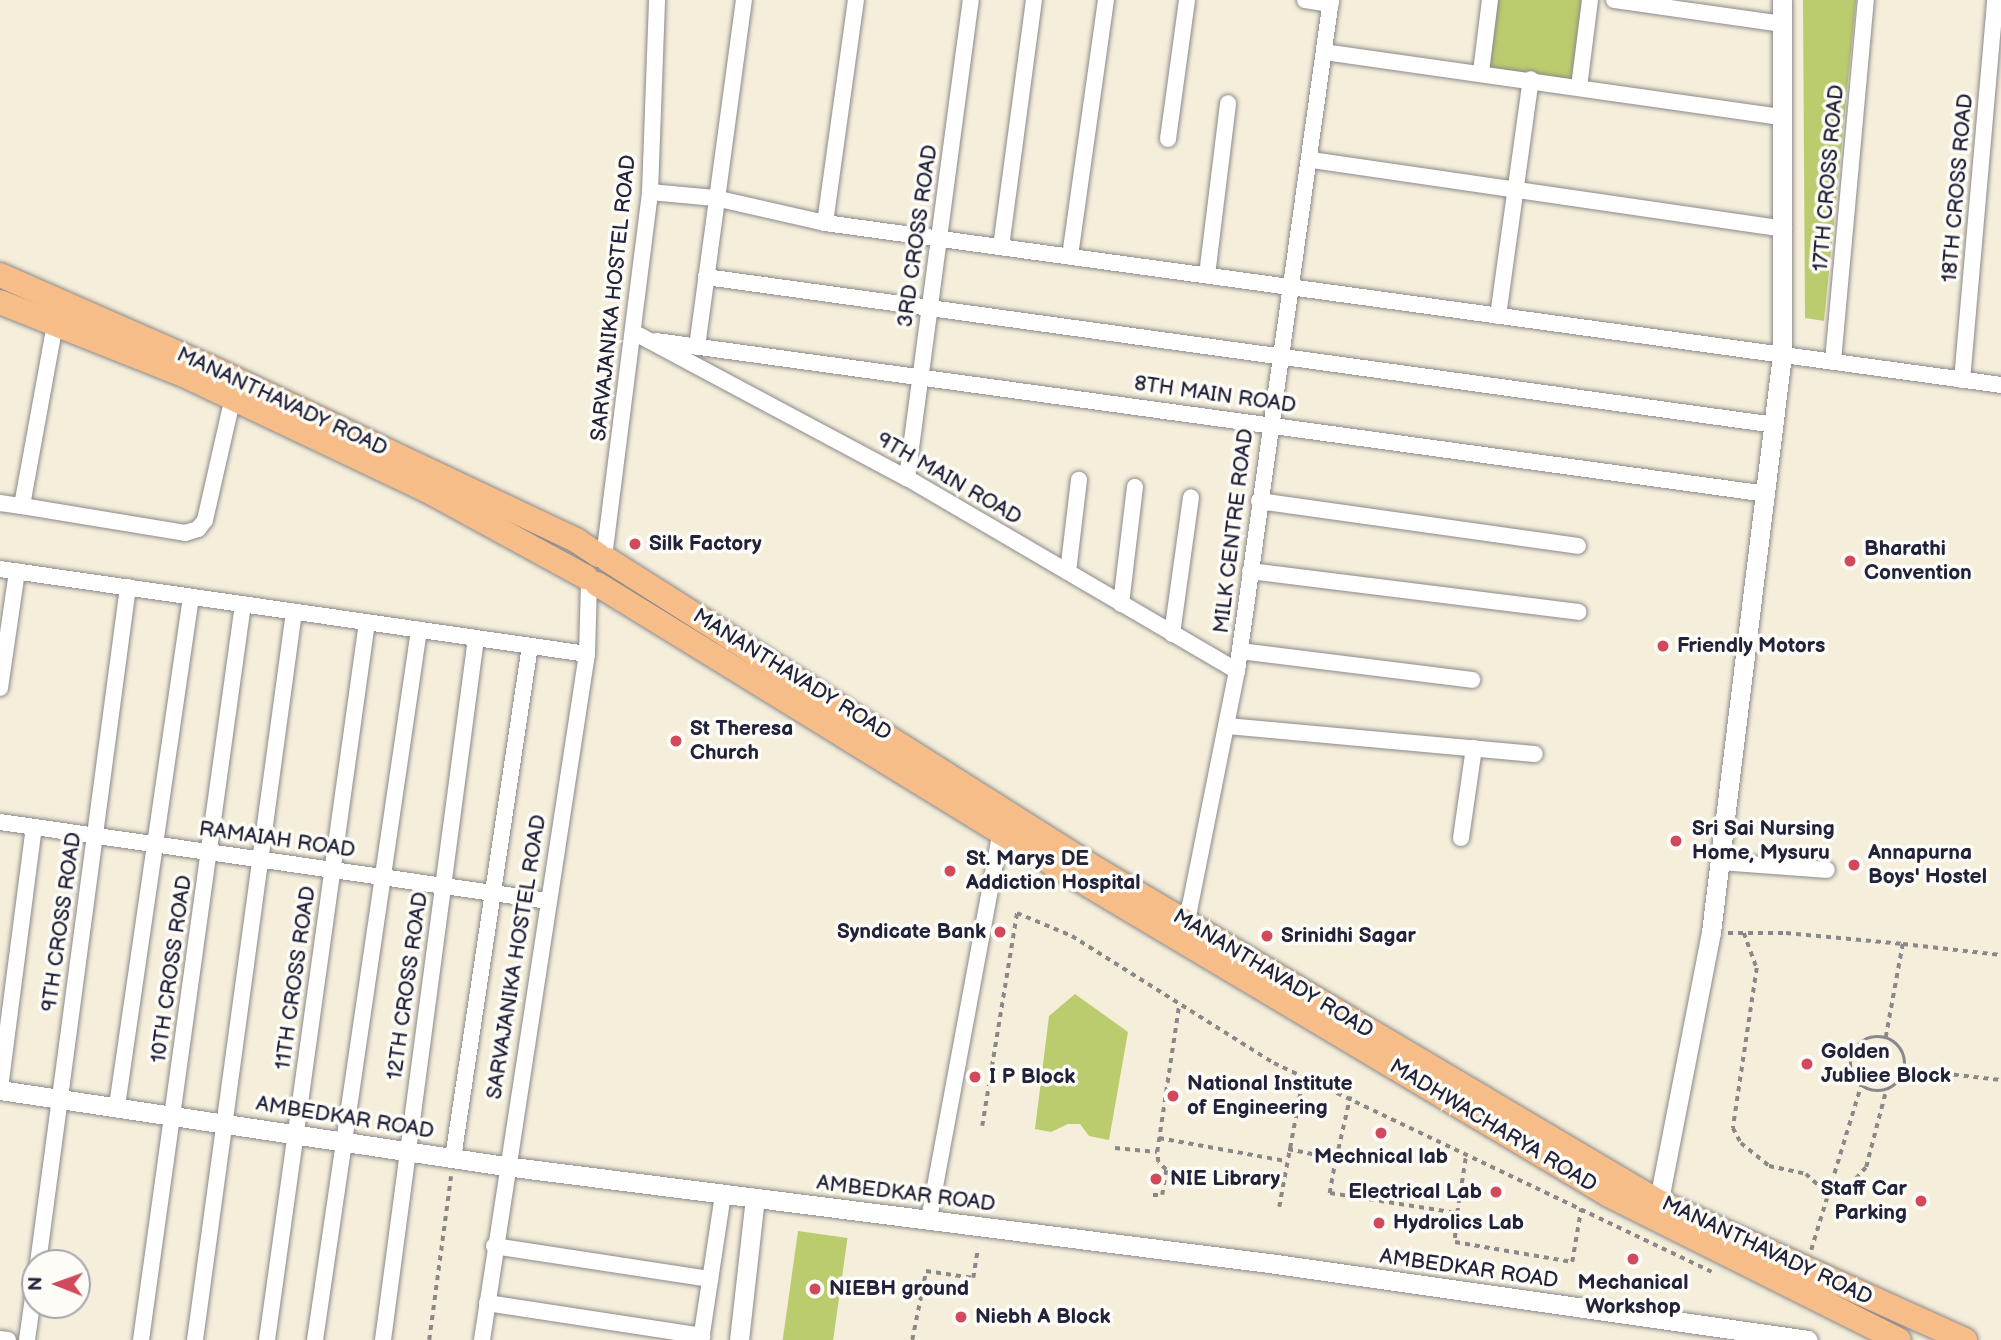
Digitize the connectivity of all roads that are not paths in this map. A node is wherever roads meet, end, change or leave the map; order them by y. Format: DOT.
graph roads {
  1 [pos="657,0"];
  2 [pos="744,0"];
  3 [pos="856,0"];
  4 [pos="971,0"];
  5 [pos="1034,0"];
  6 [pos="1105,0"];
  7 [pos="1187,0"];
  8 [pos="1305,0"];
  9 [pos="1490,0"];
  10 [pos="1590,0"];
  11 [pos="1614,0"];
  12 [pos="1782,0"];
  13 [pos="1866,0"];
  14 [pos="1995,0"];
  15 [pos="1331,2"];
  16 [pos="1783,24"];
  17 [pos="1324,52"];
  18 [pos="1481,72"];
  19 [pos="1531,79"];
  20 [pos="1579,86"];
  21 [pos="1228,103"];
  22 [pos="1783,117"];
  23 [pos="1168,139"];
  24 [pos="1312,160"];
  25 [pos="1517,191"];
  26 [pos="650,192"];
  27 [pos="715,198"];
  28 [pos="825,223"];
  29 [pos="1784,229"];
  30 [pos="939,238"];
  31 [pos="1001,247"];
  32 [pos="1070,256"];
  33 [pos="0,275"];
  34 [pos="1207,275"];
  35 [pos="706,277"];
  36 [pos="1291,286"];
  37 [pos="0,302"];
  38 [pos="930,307"];
  39 [pos="1498,316"];
  40 [pos="55,324"];
  41 [pos="635,333"];
  42 [pos="656,341"];
  43 [pos="696,347"];
  44 [pos="1280,355"];
  45 [pos="1783,355"];
  46 [pos="1833,360"];
  47 [pos="920,377"];
  48 [pos="1962,380"];
  49 [pos="2001,385"];
  50 [pos="232,401"];
  51 [pos="1269,423"];
  52 [pos="1775,425"];
  53 [pos="907,478"];
  54 [pos="1079,480"];
  55 [pos="1135,486"];
  56 [pos="1768,494"];
  57 [pos="1191,497"];
  58 [pos="1259,501"];
  59 [pos="0,503"];
  60 [pos="22,506"];
  61 [pos="1578,547"];
  62 [pos="603,557"];
  63 [pos="0,569"];
  64 [pos="17,571"];
  65 [pos="1250,571"];
  66 [pos="1068,572"];
  67 [pos="590,580"];
  68 [pos="128,587"];
  69 [pos="191,597"];
  70 [pos="243,604"];
  71 [pos="1121,604"];
  72 [pos="294,612"];
  73 [pos="1578,612"];
  74 [pos="367,622"];
  75 [pos="419,630"];
  76 [pos="1172,634"];
  77 [pos="476,638"];
  78 [pos="530,646"];
  79 [pos="1240,651"];
  80 [pos="587,654"];
  81 [pos="1237,671"];
  82 [pos="1472,680"];
  83 [pos="0,688"];
  84 [pos="1227,726"];
  85 [pos="1474,748"];
  86 [pos="1535,754"];
  87 [pos="1003,821"];
  88 [pos="0,822"];
  89 [pos="34,827"];
  90 [pos="95,835"];
  91 [pos="1461,838"];
  92 [pos="154,844"];
  93 [pos="209,852"];
  94 [pos="262,861"];
  95 [pos="1721,862"];
  96 [pos="333,870"];
  97 [pos="1826,870"];
  98 [pos="386,877"];
  99 [pos="442,886"];
  100 [pos="490,893"];
  101 [pos="548,901"];
  102 [pos="1185,932"];
  103 [pos="0,1089"];
  104 [pos="60,1098"];
  105 [pos="117,1107"];
  106 [pos="173,1115"];
  107 [pos="226,1124"];
  108 [pos="296,1134"];
  109 [pos="346,1142"];
  110 [pos="407,1151"];
  111 [pos="453,1158"];
  112 [pos="505,1166"];
  113 [pos="723,1194"];
  114 [pos="755,1198"];
  115 [pos="1657,1211"];
  116 [pos="929,1219"];
  117 [pos="494,1246"];
  118 [pos="40,1249"];
  119 [pos="710,1279"];
  120 [pos="486,1303"];
  121 [pos="30,1319"];
  122 [pos="702,1338"];
  123 [pos="0,1339"];
  124 [pos="8,1340"];
  125 [pos="27,1340"];
  126 [pos="141,1340"];
  127 [pos="195,1340"];
  128 [pos="267,1340"];
  129 [pos="315,1340"];
  130 [pos="383,1340"];
  131 [pos="482,1340"];
  132 [pos="739,1340"];
  133 [pos="1808,1340"];
  134 [pos="1899,1340"];
  135 [pos="1965,1340"];
  1 -- 26 [label="street, SARVAJANIKA HOSTEL ROAD"];
  2 -- 27 [label="street"];
  3 -- 28 [label="street"];
  4 -- 30 [label="street, 3RD CROSS ROAD"];
  5 -- 31 [label="street"];
  6 -- 32 [label="street"];
  7 -- 23 [label="street"];
  8 -- 15 [label="street"];
  9 -- 18 [label="street"];
  10 -- 20 [label="street"];
  11 -- 16 [label="street"];
  12 -- 16 [label="street"];
  13 -- 46 [label="street, 17TH CROSS ROAD"];
  14 -- 48 [label="street, 18TH CROSS ROAD"];
  15 -- 17 [label="street, MILK CENTRE ROAD"];
  16 -- 22 [label="street"];
  17 -- 18 [label="street"];
  17 -- 24 [label="street, MILK CENTRE ROAD"];
  18 -- 19 [label="street"];
  19 -- 20 [label="street"];
  19 -- 25 [label="street"];
  20 -- 22 [label="street"];
  21 -- 34 [label="street"];
  22 -- 29 [label="street"];
  24 -- 25 [label="street"];
  24 -- 36 [label="street, MILK CENTRE ROAD"];
  25 -- 29 [label="street"];
  25 -- 39 [label="street"];
  26 -- 27 [label="street"];
  26 -- 41 [label="street, SARVAJANIKA HOSTEL ROAD"];
  27 -- 28 [label="street"];
  27 -- 35 [label="street"];
  28 -- 30 [label="street"];
  29 -- 45 [label="street"];
  30 -- 31 [label="street"];
  30 -- 38 [label="street, 3RD CROSS ROAD"];
  31 -- 32 [label="street"];
  32 -- 34 [label="street"];
  33 -- 62 [label="main road, MANANTHAVADY ROAD"];
  34 -- 36 [label="street"];
  35 -- 38 [label="street"];
  35 -- 43 [label="street"];
  36 -- 39 [label="street"];
  36 -- 44 [label="street, MILK CENTRE ROAD"];
  37 -- 40 [label="main road"];
  38 -- 44 [label="street"];
  38 -- 47 [label="street, 3RD CROSS ROAD"];
  39 -- 45 [label="street"];
  40 -- 50 [label="main road"];
  40 -- 60 [label="street"];
  41 -- 42 [label="street, 9TH MAIN ROAD"];
  41 -- 62 [label="street, SARVAJANIKA HOSTEL ROAD"];
  42 -- 43 [label="street, 8TH MAIN ROAD"];
  42 -- 53 [label="street, 9TH MAIN ROAD"];
  43 -- 47 [label="street, 8TH MAIN ROAD"];
  44 -- 51 [label="street, MILK CENTRE ROAD"];
  44 -- 52 [label="street"];
  45 -- 46 [label="street"];
  45 -- 52 [label="street"];
  46 -- 48 [label="street"];
  47 -- 51 [label="street, 8TH MAIN ROAD"];
  47 -- 53 [label="street, 3RD CROSS ROAD"];
  48 -- 49 [label="street"];
  50 -- 60 [label="street"];
  50 -- 67 [label="main road"];
  51 -- 56 [label="street, 8TH MAIN ROAD"];
  51 -- 58 [label="street, MILK CENTRE ROAD"];
  52 -- 56 [label="street"];
  53 -- 66 [label="street, 9TH MAIN ROAD"];
  54 -- 66 [label="street"];
  55 -- 71 [label="street"];
  56 -- 95 [label="street"];
  57 -- 76 [label="street"];
  58 -- 61 [label="street"];
  58 -- 65 [label="street, MILK CENTRE ROAD"];
  59 -- 60 [label="street"];
  62 -- 67 [label="main road"];
  62 -- 87 [label="main road, MANANTHAVADY ROAD"];
  63 -- 64 [label="street"];
  64 -- 68 [label="street"];
  64 -- 83 [label="street"];
  65 -- 73 [label="street"];
  65 -- 79 [label="street, MILK CENTRE ROAD"];
  66 -- 71 [label="street, 9TH MAIN ROAD"];
  67 -- 80 [label="street, SARVAJANIKA HOSTEL ROAD"];
  67 -- 87 [label="main road"];
  68 -- 69 [label="street"];
  68 -- 90 [label="street, 9TH CROSS ROAD"];
  69 -- 70 [label="street"];
  69 -- 92 [label="street"];
  70 -- 72 [label="street"];
  70 -- 93 [label="street, 10TH CROSS ROAD"];
  71 -- 76 [label="street, 9TH MAIN ROAD"];
  72 -- 74 [label="street"];
  72 -- 94 [label="street"];
  74 -- 75 [label="street"];
  74 -- 96 [label="street, 11TH CROSS ROAD"];
  75 -- 77 [label="street"];
  75 -- 98 [label="street"];
  76 -- 81 [label="street, 9TH MAIN ROAD"];
  77 -- 78 [label="street"];
  77 -- 99 [label="street, 12TH CROSS ROAD"];
  78 -- 80 [label="street"];
  78 -- 100 [label="street"];
  79 -- 81 [label="street, MILK CENTRE ROAD"];
  79 -- 82 [label="street"];
  80 -- 101 [label="street, SARVAJANIKA HOSTEL ROAD"];
  81 -- 84 [label="street, MILK CENTRE ROAD"];
  84 -- 85 [label="street"];
  84 -- 102 [label="street, MILK CENTRE ROAD"];
  85 -- 86 [label="street"];
  85 -- 91 [label="street"];
  87 -- 102 [label="main road, MANANTHAVADY ROAD"];
  87 -- 116 [label="street"];
  88 -- 89 [label="street, RAMAIAH ROAD"];
  89 -- 90 [label="street, RAMAIAH ROAD"];
  89 -- 103 [label="street"];
  90 -- 92 [label="street, RAMAIAH ROAD"];
  90 -- 104 [label="street, 9TH CROSS ROAD"];
  92 -- 93 [label="street, RAMAIAH ROAD"];
  92 -- 105 [label="street"];
  93 -- 94 [label="street, RAMAIAH ROAD"];
  93 -- 106 [label="street, 10TH CROSS ROAD"];
  94 -- 96 [label="street, RAMAIAH ROAD"];
  94 -- 107 [label="street"];
  95 -- 97 [label="street"];
  95 -- 115 [label="street"];
  96 -- 98 [label="street, RAMAIAH ROAD"];
  96 -- 108 [label="street, 11TH CROSS ROAD"];
  98 -- 99 [label="street, RAMAIAH ROAD"];
  98 -- 109 [label="street"];
  99 -- 100 [label="street, RAMAIAH ROAD"];
  99 -- 110 [label="street, 12TH CROSS ROAD"];
  100 -- 101 [label="street, RAMAIAH ROAD"];
  100 -- 111 [label="street"];
  101 -- 112 [label="street, SARVAJANIKA HOSTEL ROAD"];
  102 -- 115 [label="main road, MANANTHAVADY ROAD"];
  103 -- 104 [label="street, AMBEDKAR ROAD"];
  104 -- 105 [label="street, AMBEDKAR ROAD"];
  104 -- 118 [label="street, 9TH CROSS ROAD"];
  105 -- 106 [label="street, AMBEDKAR ROAD"];
  106 -- 107 [label="street, AMBEDKAR ROAD"];
  106 -- 126 [label="street, 10TH CROSS ROAD"];
  107 -- 108 [label="street, AMBEDKAR ROAD"];
  107 -- 127 [label="street"];
  108 -- 109 [label="street, AMBEDKAR ROAD"];
  108 -- 128 [label="street, 11TH CROSS ROAD"];
  109 -- 110 [label="street, AMBEDKAR ROAD"];
  109 -- 129 [label="street"];
  110 -- 111 [label="street, AMBEDKAR ROAD"];
  110 -- 130 [label="street, 12TH CROSS ROAD"];
  111 -- 112 [label="street, AMBEDKAR ROAD"];
  112 -- 113 [label="street, AMBEDKAR ROAD"];
  112 -- 117 [label="street, SARVAJANIKA HOSTEL ROAD"];
  113 -- 114 [label="street, AMBEDKAR ROAD"];
  113 -- 119 [label="street"];
  114 -- 116 [label="street, AMBEDKAR ROAD"];
  114 -- 132 [label="street"];
  115 -- 134 [label="main road"];
  115 -- 135 [label="main road, MANANTHAVADY ROAD"];
  116 -- 133 [label="street, AMBEDKAR ROAD"];
  117 -- 119 [label="street"];
  117 -- 120 [label="street, SARVAJANIKA HOSTEL ROAD"];
  119 -- 122 [label="street"];
  120 -- 122 [label="street"];
  120 -- 131 [label="street, SARVAJANIKA HOSTEL ROAD"];
  121 -- 125 [label="street"];
  123 -- 124 [label="street"];
}
